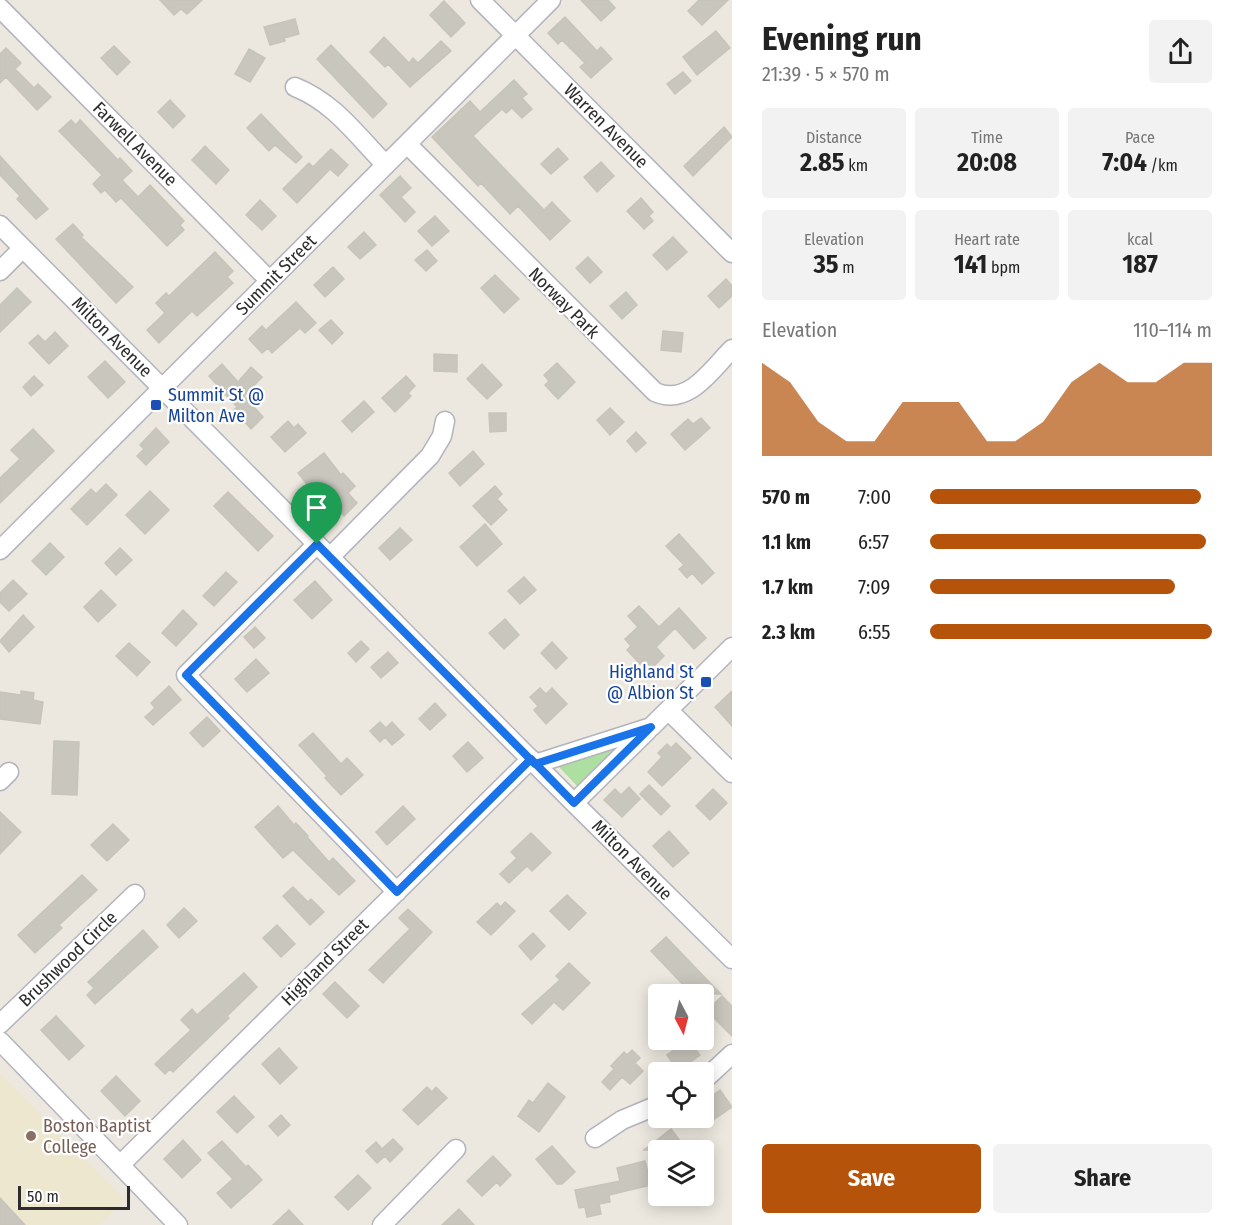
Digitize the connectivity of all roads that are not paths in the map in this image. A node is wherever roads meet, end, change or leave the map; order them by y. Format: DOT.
graph roads {
  1 [pos="480,0"];
  2 [pos="551,0"];
  3 [pos="0,8"];
  4 [pos="516,36"];
  5 [pos="295,87"];
  6 [pos="407,144"];
  7 [pos="386,165"];
  8 [pos="0,225"];
  9 [pos="23,248"];
  10 [pos="732,253"];
  11 [pos="0,271"];
  12 [pos="270,281"];
  13 [pos="732,349"];
  14 [pos="162,388"];
  15 [pos="445,421"];
  16 [pos="0,550"];
  17 [pos="323,551"];
  18 [pos="732,647"];
  19 [pos="668,710"];
  20 [pos="651,727"];
  21 [pos="533,762"];
  22 [pos="732,773"];
  23 [pos="574,803"];
  24 [pos="397,892"];
  25 [pos="135,894"];
  26 [pos="732,959"];
  27 [pos="0,1024"];
  28 [pos="0,1041"];
  29 [pos="732,1054"];
  30 [pos="714,1071"];
  31 [pos="648,1109"];
  32 [pos="595,1138"];
  33 [pos="456,1149"];
  34 [pos="120,1165"];
  35 [pos="177,1225"];
  36 [pos="382,1225"];
  1 -- 4 [label="street, Warren Avenue"];
  2 -- 4 [label="street, Summit Street"];
  3 -- 12 [label="street, Farwell Avenue"];
  4 -- 6 [label="street, Summit Street"];
  4 -- 10 [label="street, Warren Avenue"];
  5 -- 7 [label="street"];
  6 -- 7 [label="street, Summit Street"];
  6 -- 13 [label="street, Norway Park"];
  7 -- 12 [label="street, Summit Street"];
  8 -- 9 [label="street, Milton Avenue"];
  9 -- 11 [label="street"];
  9 -- 14 [label="street, Milton Avenue"];
  12 -- 14 [label="street, Summit Street"];
  14 -- 16 [label="street, Summit Street"];
  14 -- 17 [label="street, Milton Avenue"];
  15 -- 17 [label="street"];
  17 -- 21 [label="street, Milton Avenue"];
  17 -- 24 [label="street"];
  18 -- 19 [label="street, Highland Street"];
  19 -- 20 [label="street, Highland Street"];
  19 -- 22 [label="street"];
  20 -- 21 [label="street, Highland Street"];
  20 -- 23 [label="street, Highland Street"];
  21 -- 23 [label="street, Milton Avenue"];
  21 -- 24 [label="street, Highland Street"];
  23 -- 26 [label="street, Milton Avenue"];
  24 -- 34 [label="street, Highland Street"];
  25 -- 27 [label="street, Brushwood Circle"];
  28 -- 34 [label="street"];
  29 -- 30 [label="street"];
  31 -- 32 [label="street"];
  33 -- 36 [label="street"];
  34 -- 35 [label="street"];
}
